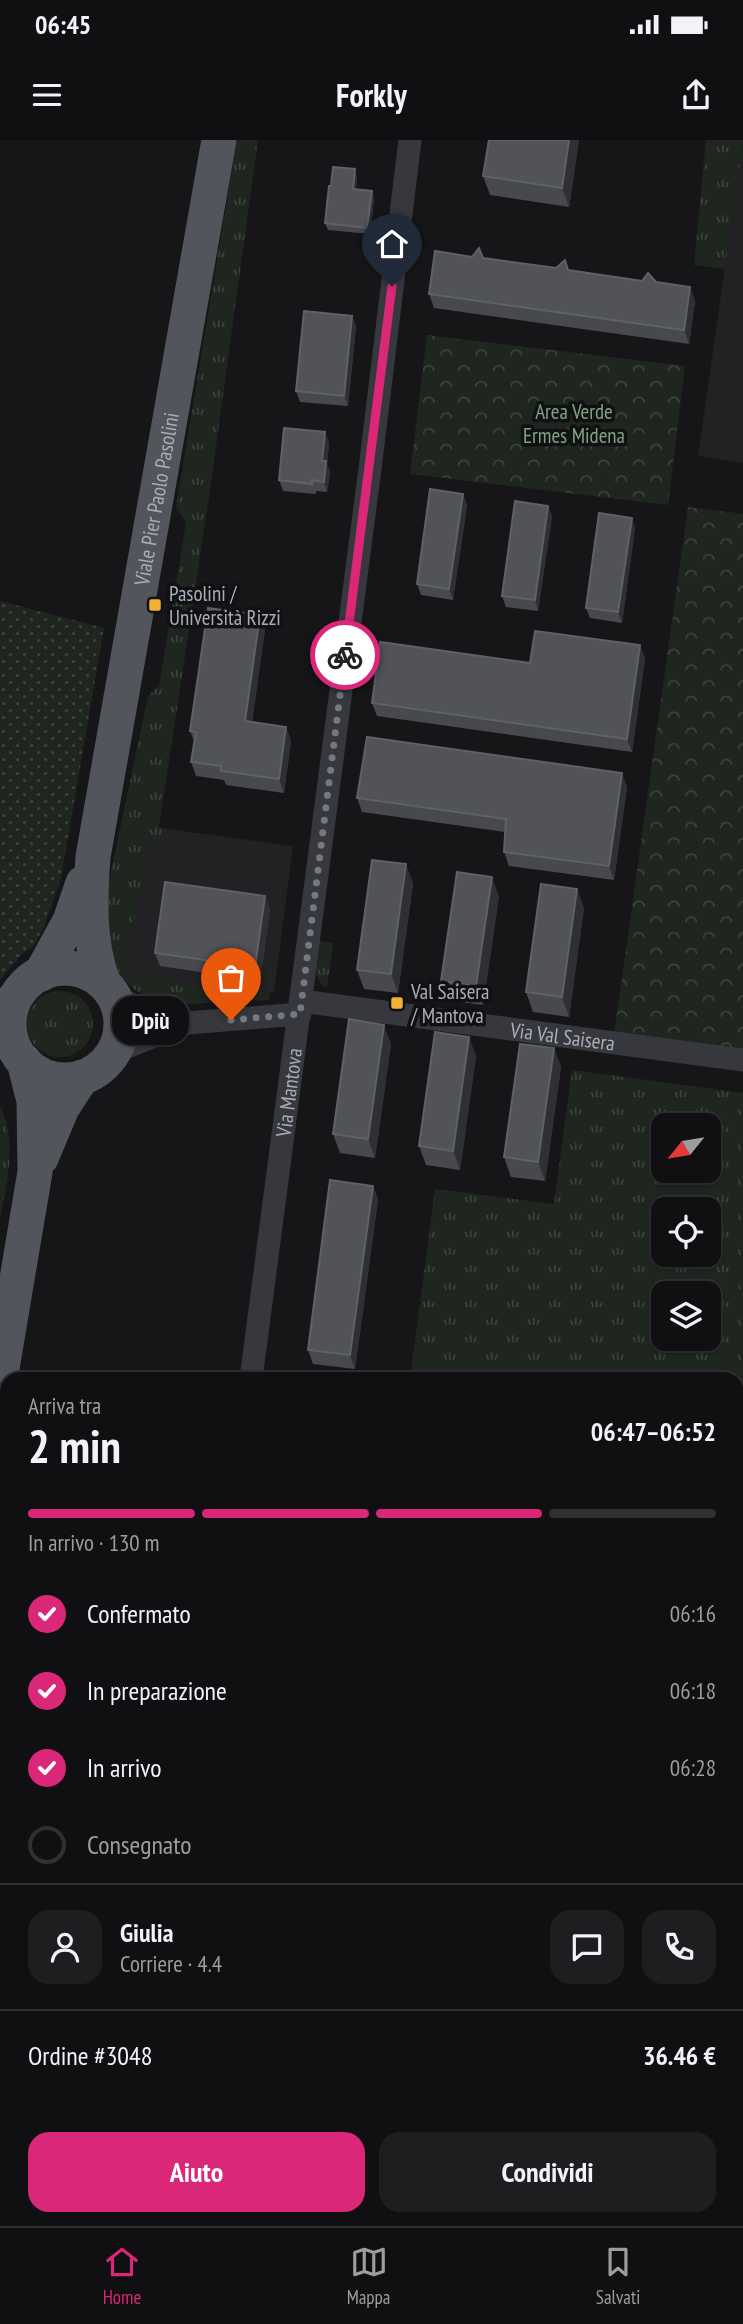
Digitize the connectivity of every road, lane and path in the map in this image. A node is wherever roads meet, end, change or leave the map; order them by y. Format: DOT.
graph roads {
  1 [pos="219,140"];
  2 [pos="410,140"];
  3 [pos="93,856"];
  4 [pos="20,990"];
  5 [pos="109,991"];
  6 [pos="300,1008"];
  7 [pos="187,1023"];
  8 [pos="12,1043"];
  9 [pos="114,1052"];
  10 [pos="743,1060"];
  11 [pos="82,1077"];
  12 [pos="35,1172"];
  13 [pos="1,1372"];
  14 [pos="252,1372"];
  1 -- 3 [label="main road, Viale Pier Paolo Pasolini"];
  2 -- 6 [label="street, Via Mantova"];
  3 -- 4 [label="main road, Viale Pier Paolo Pasolini"];
  3 -- 5 [label="main road, Viale Pier Paolo Pasolini"];
  4 -- 5 [label="main road"];
  4 -- 8 [label="main road"];
  5 -- 7 [label="street"];
  5 -- 9 [label="main road"];
  6 -- 7 [label="street, Via Val Saisera"];
  6 -- 10 [label="street, Via Val Saisera"];
  6 -- 14 [label="street, Via Mantova"];
  7 -- 9 [label="street"];
  8 -- 11 [label="main road"];
  8 -- 12 [label="main road"];
  9 -- 11 [label="main road"];
  11 -- 12 [label="main road"];
  12 -- 13 [label="main road"];
}
